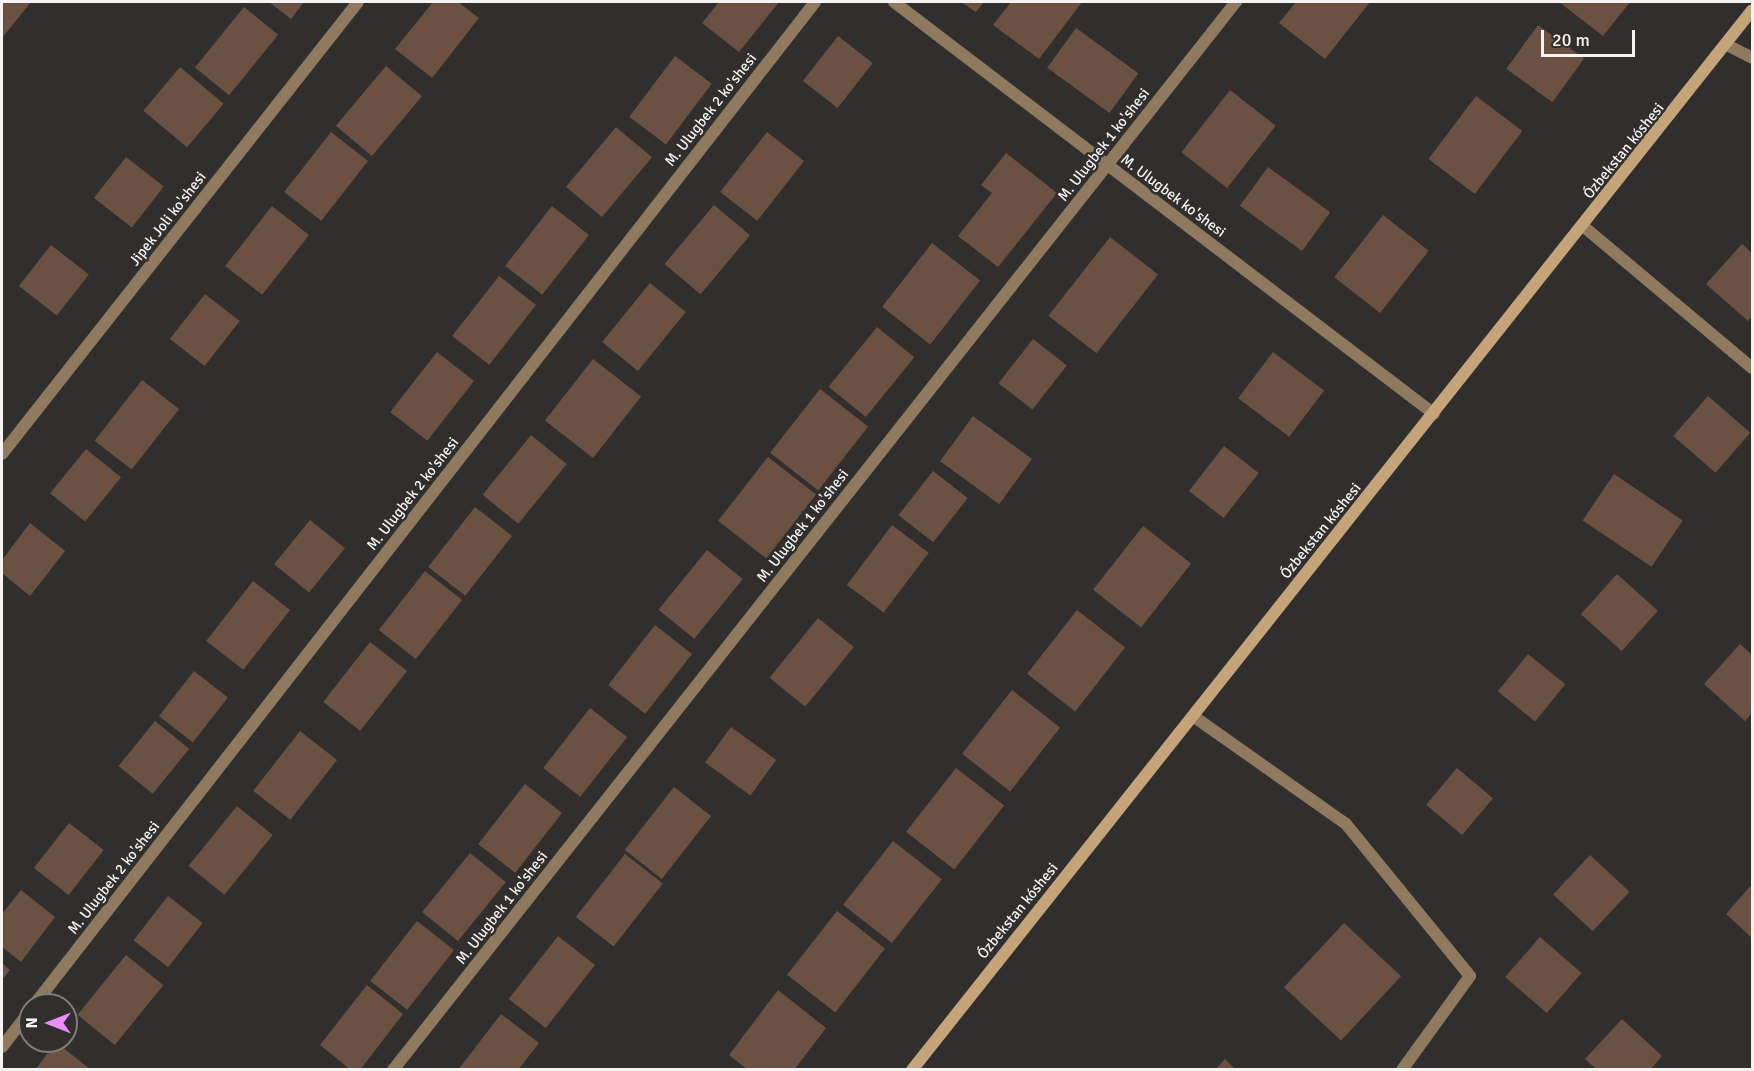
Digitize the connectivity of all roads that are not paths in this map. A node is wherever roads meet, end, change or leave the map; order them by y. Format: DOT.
graph roads {
  1 [pos="358,2"];
  2 [pos="815,2"];
  3 [pos="894,2"];
  4 [pos="1236,2"];
  5 [pos="1752,10"];
  6 [pos="1727,45"];
  7 [pos="1752,58"];
  8 [pos="1107,165"];
  9 [pos="1583,226"];
  10 [pos="1752,368"];
  11 [pos="1434,414"];
  12 [pos="2,454"];
  13 [pos="1193,716"];
  14 [pos="43,993"];
  15 [pos="18,1026"];
  16 [pos="2,1047"];
  17 [pos="393,1070"];
  18 [pos="912,1070"];
  19 [pos="1402,1070"];
  1 -- 12 [label="street, Jipek Joli ko'shesi"];
  2 -- 14 [label="street, M. Ulugbek 2 ko'shesi"];
  3 -- 8 [label="street, M. Ulugbek ko'shesi"];
  4 -- 8 [label="street, M. Ulugbek 1 ko'shesi"];
  5 -- 6 [label="street, Ózbekstan kóshesi"];
  6 -- 7 [label="street"];
  6 -- 9 [label="street, Ózbekstan kóshesi"];
  8 -- 11 [label="street, M. Ulugbek ko'shesi"];
  8 -- 17 [label="street, M. Ulugbek 1 ko'shesi"];
  9 -- 10 [label="street"];
  9 -- 11 [label="street, Ózbekstan kóshesi"];
  11 -- 13 [label="street, Ózbekstan kóshesi"];
  13 -- 18 [label="street, Ózbekstan kóshesi"];
  13 -- 19 [label="street"];
  15 -- 16 [label="street"];
}
